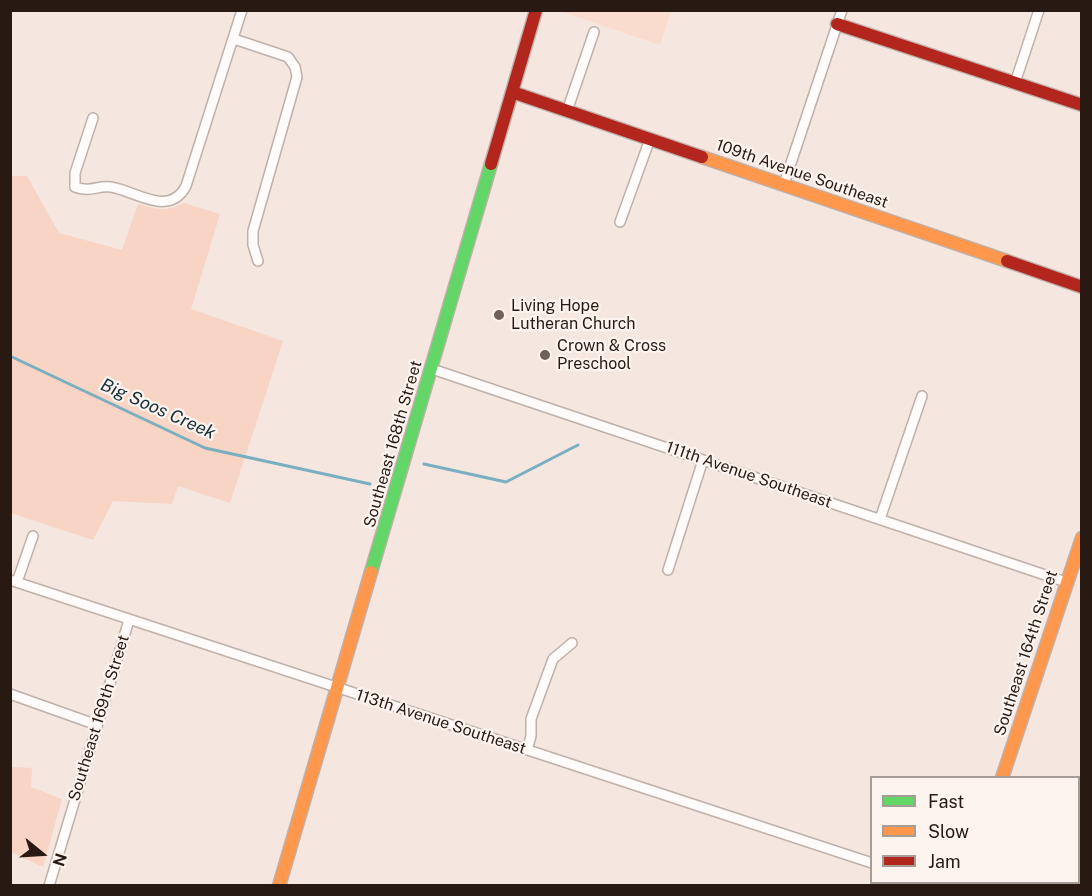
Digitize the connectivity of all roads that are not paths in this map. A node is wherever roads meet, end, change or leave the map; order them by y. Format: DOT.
graph roads {
  1 [pos="242,10"];
  2 [pos="536,10"];
  3 [pos="842,10"];
  4 [pos="1039,10"];
  5 [pos="837,24"];
  6 [pos="594,32"];
  7 [pos="234,39"];
  8 [pos="1016,83"];
  9 [pos="512,92"];
  10 [pos="1082,105"];
  11 [pos="567,111"];
  12 [pos="93,118"];
  13 [pos="650,139"];
  14 [pos="784,184"];
  15 [pos="620,222"];
  16 [pos="258,261"];
  17 [pos="1082,287"];
  18 [pos="432,369"];
  19 [pos="922,396"];
  20 [pos="703,460"];
  21 [pos="880,519"];
  22 [pos="33,536"];
  23 [pos="1082,538"];
  24 [pos="668,570"];
  25 [pos="14,581"];
  26 [pos="1066,582"];
  27 [pos="129,620"];
  28 [pos="572,644"];
  29 [pos="339,689"];
  30 [pos="10,694"];
  31 [pos="97,725"];
  32 [pos="527,750"];
  33 [pos="1002,776"];
  34 [pos="870,862"];
  35 [pos="49,885"];
  36 [pos="279,885"];
  1 -- 7 [label="street"];
  2 -- 9 [label="street, Southeast 168th Street"];
  3 -- 5 [label="street"];
  4 -- 8 [label="street"];
  5 -- 8 [label="street"];
  5 -- 14 [label="street"];
  6 -- 11 [label="street"];
  7 -- 12 [label="street"];
  7 -- 16 [label="street"];
  8 -- 10 [label="street"];
  9 -- 11 [label="street, 109th Avenue Southeast"];
  9 -- 18 [label="street, Southeast 168th Street"];
  11 -- 13 [label="street, 109th Avenue Southeast"];
  13 -- 14 [label="street, 109th Avenue Southeast"];
  13 -- 15 [label="street"];
  14 -- 17 [label="street, 109th Avenue Southeast"];
  18 -- 20 [label="street, 111th Avenue Southeast"];
  18 -- 29 [label="street, Southeast 168th Street"];
  19 -- 21 [label="street"];
  20 -- 21 [label="street, 111th Avenue Southeast"];
  20 -- 24 [label="street"];
  21 -- 26 [label="street, 111th Avenue Southeast"];
  22 -- 25 [label="street"];
  23 -- 26 [label="street, Southeast 164th Street"];
  25 -- 27 [label="street, 113th Avenue Southeast"];
  26 -- 33 [label="street, Southeast 164th Street"];
  27 -- 29 [label="street, 113th Avenue Southeast"];
  27 -- 31 [label="street, Southeast 169th Street"];
  28 -- 32 [label="street"];
  29 -- 32 [label="street, 113th Avenue Southeast"];
  29 -- 36 [label="street, Southeast 168th Street"];
  30 -- 31 [label="street"];
  31 -- 35 [label="street, Southeast 169th Street"];
  32 -- 34 [label="street, 113th Avenue Southeast"];
}
